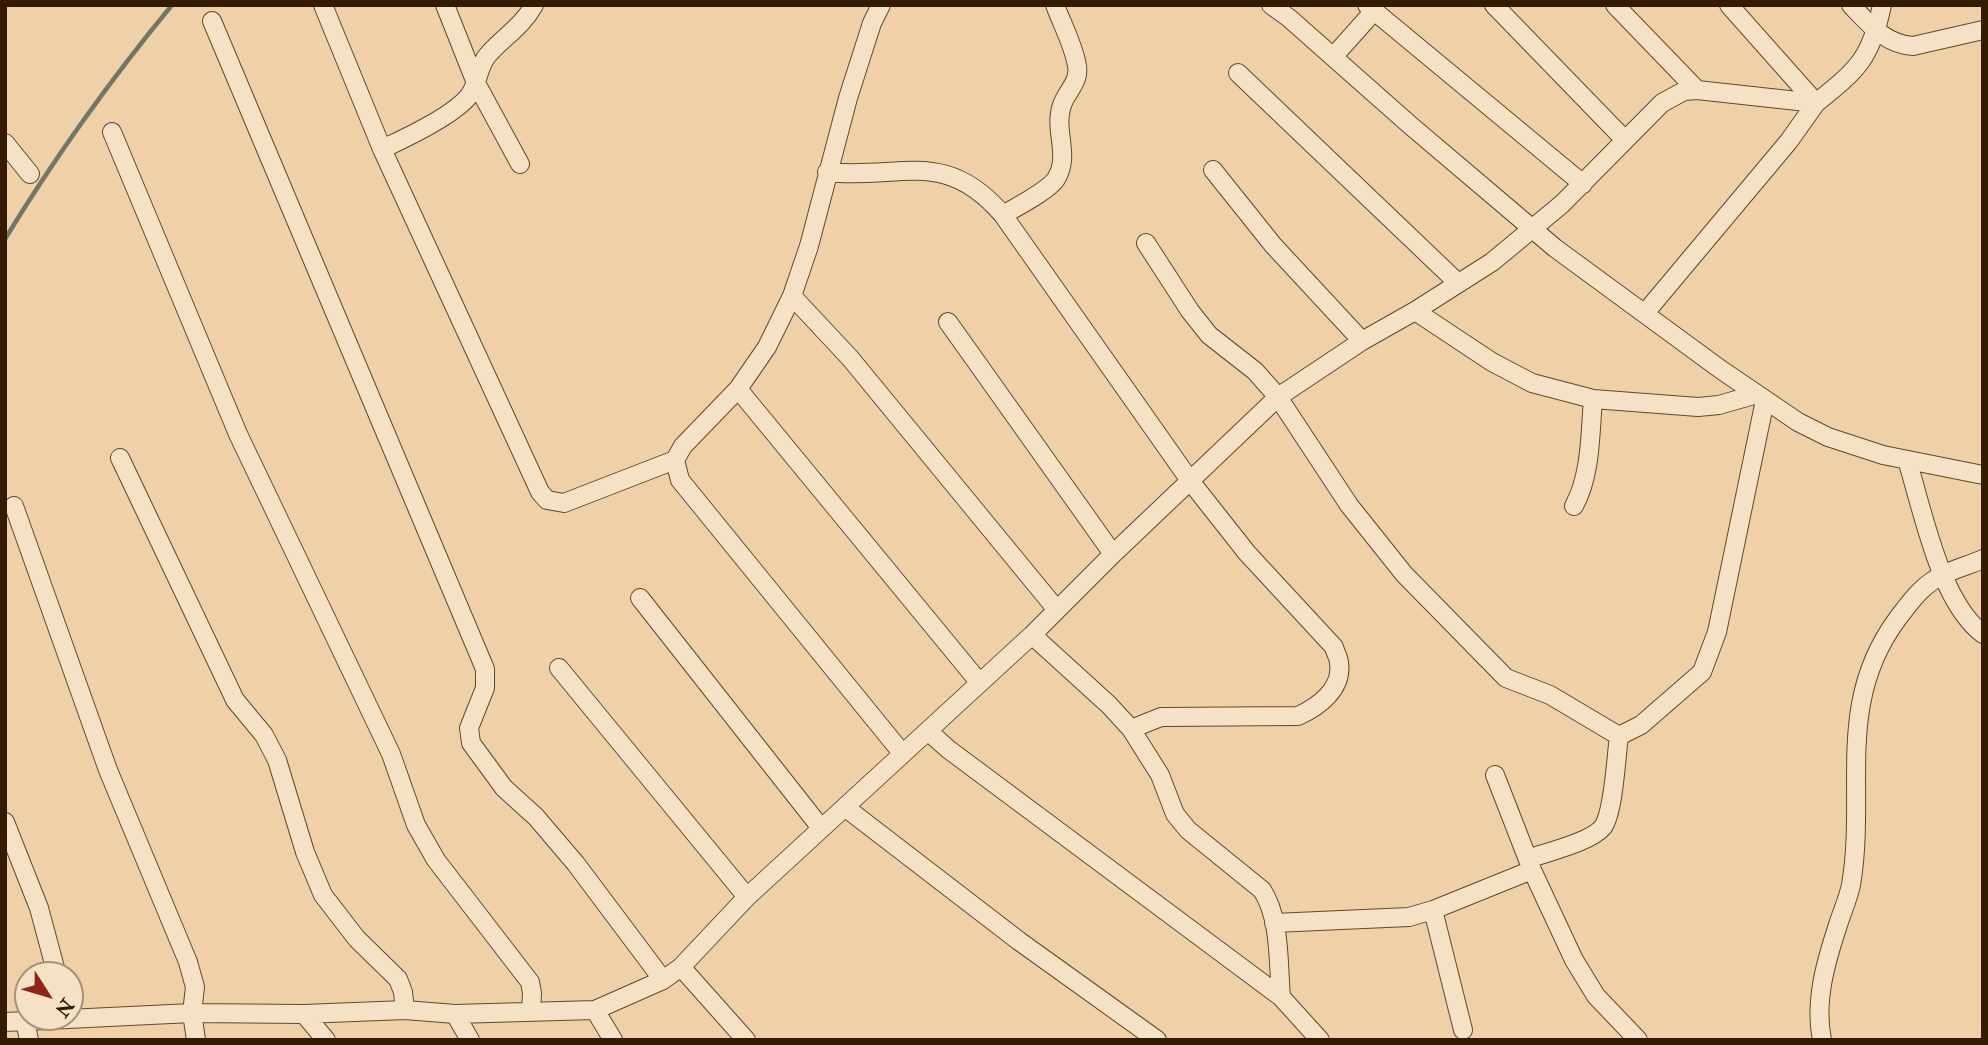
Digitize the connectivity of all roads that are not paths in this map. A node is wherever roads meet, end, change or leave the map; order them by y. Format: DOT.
graph roads {
  1 [pos="323,5"];
  2 [pos="444,5"];
  3 [pos="534,5"];
  4 [pos="881,5"];
  5 [pos="1055,5"];
  6 [pos="1271,5"];
  7 [pos="1494,5"];
  8 [pos="1615,5"];
  9 [pos="1729,5"];
  10 [pos="1851,5"];
  11 [pos="1882,5"];
  12 [pos="1370,8"];
  13 [pos="212,21"];
  14 [pos="1983,30"];
  15 [pos="1877,32"];
  16 [pos="1333,57"];
  17 [pos="1238,73"];
  18 [pos="476,83"];
  19 [pos="1697,89"];
  20 [pos="1816,103"];
  21 [pos="112,132"];
  22 [pos="1625,140"];
  23 [pos="5,143"];
  24 [pos="382,149"];
  25 [pos="520,164"];
  26 [pos="1213,170"];
  27 [pos="827,172"];
  28 [pos="30,174"];
  29 [pos="1583,184"];
  30 [pos="1003,215"];
  31 [pos="1533,229"];
  32 [pos="1146,243"];
  33 [pos="1458,283"];
  34 [pos="792,296"];
  35 [pos="1415,311"];
  36 [pos="1644,313"];
  37 [pos="948,321"];
  38 [pos="1362,341"];
  39 [pos="738,389"];
  40 [pos="1278,397"];
  41 [pos="1761,397"];
  42 [pos="1593,399"];
  43 [pos="120,457"];
  44 [pos="675,460"];
  45 [pos="1907,460"];
  46 [pos="1983,475"];
  47 [pos="1191,482"];
  48 [pos="14,506"];
  49 [pos="1574,506"];
  50 [pos="1113,554"];
  51 [pos="1983,559"];
  52 [pos="1942,575"];
  53 [pos="640,598"];
  54 [pos="1057,610"];
  55 [pos="1032,635"];
  56 [pos="1983,635"];
  57 [pos="559,668"];
  58 [pos="979,682"];
  59 [pos="1131,729"];
  60 [pos="928,731"];
  61 [pos="1619,736"];
  62 [pos="902,753"];
  63 [pos="1494,775"];
  64 [pos="846,808"];
  65 [pos="5,822"];
  66 [pos="821,828"];
  67 [pos="1530,864"];
  68 [pos="747,897"];
  69 [pos="1433,910"];
  70 [pos="1274,923"];
  71 [pos="53,961"];
  72 [pos="681,967"];
  73 [pos="663,981"];
  74 [pos="1281,997"];
  75 [pos="405,1010"];
  76 [pos="595,1010"];
  77 [pos="531,1012"];
  78 [pos="192,1013"];
  79 [pos="304,1014"];
  80 [pos="455,1014"];
  81 [pos="84,1017"];
  82 [pos="1463,1030"];
  83 [pos="196,1040"];
  84 [pos="326,1040"];
  85 [pos="470,1040"];
  86 [pos="614,1040"];
  87 [pos="746,1040"];
  88 [pos="1157,1040"];
  89 [pos="1320,1040"];
  90 [pos="1637,1040"];
  91 [pos="1822,1040"];
  1 -- 24 [label="street"];
  2 -- 18 [label="street"];
  3 -- 18 [label="street"];
  4 -- 27 [label="street"];
  5 -- 30 [label="street"];
  6 -- 16 [label="street"];
  7 -- 22 [label="street"];
  8 -- 19 [label="street"];
  9 -- 20 [label="street"];
  10 -- 15 [label="street"];
  11 -- 15 [label="street"];
  12 -- 16 [label="street"];
  12 -- 29 [label="street"];
  13 -- 73 [label="street"];
  14 -- 15 [label="street"];
  15 -- 20 [label="street"];
  16 -- 31 [label="street"];
  17 -- 33 [label="street"];
  18 -- 24 [label="street"];
  18 -- 25 [label="street"];
  19 -- 20 [label="street"];
  19 -- 22 [label="street"];
  20 -- 36 [label="street"];
  21 -- 77 [label="street"];
  22 -- 29 [label="street"];
  23 -- 28 [label="street"];
  24 -- 44 [label="street"];
  26 -- 38 [label="street"];
  27 -- 30 [label="street"];
  27 -- 34 [label="street"];
  29 -- 31 [label="street"];
  30 -- 47 [label="street"];
  31 -- 33 [label="street"];
  31 -- 36 [label="street"];
  32 -- 40 [label="street"];
  33 -- 35 [label="street"];
  34 -- 39 [label="street"];
  34 -- 54 [label="street"];
  35 -- 38 [label="street"];
  35 -- 42 [label="street"];
  36 -- 41 [label="street"];
  37 -- 50 [label="street"];
  38 -- 40 [label="street"];
  39 -- 44 [label="street"];
  39 -- 58 [label="street"];
  40 -- 47 [label="street"];
  40 -- 61 [label="street"];
  41 -- 42 [label="street"];
  41 -- 45 [label="street"];
  41 -- 61 [label="street"];
  42 -- 49 [label="street"];
  43 -- 75 [label="street"];
  44 -- 62 [label="street"];
  45 -- 46 [label="street"];
  45 -- 52 [label="street"];
  47 -- 50 [label="street"];
  47 -- 59 [label="street"];
  48 -- 78 [label="street"];
  50 -- 54 [label="street"];
  51 -- 52 [label="street"];
  52 -- 56 [label="street"];
  52 -- 91 [label="street"];
  53 -- 66 [label="street"];
  54 -- 55 [label="street"];
  55 -- 58 [label="street"];
  55 -- 59 [label="street"];
  57 -- 68 [label="street"];
  58 -- 60 [label="street"];
  59 -- 70 [label="street"];
  60 -- 62 [label="street"];
  60 -- 74 [label="street"];
  61 -- 67 [label="street"];
  62 -- 64 [label="street"];
  63 -- 67 [label="street"];
  64 -- 66 [label="street"];
  64 -- 88 [label="street"];
  65 -- 71 [label="street"];
  66 -- 68 [label="street"];
  67 -- 69 [label="street"];
  67 -- 90 [label="street"];
  68 -- 72 [label="street"];
  69 -- 70 [label="street"];
  69 -- 82 [label="street"];
  70 -- 74 [label="street"];
  72 -- 73 [label="street"];
  72 -- 87 [label="street"];
  73 -- 76 [label="street"];
  74 -- 89 [label="street"];
  75 -- 79 [label="street"];
  75 -- 80 [label="street"];
  76 -- 77 [label="street"];
  76 -- 86 [label="street"];
  77 -- 80 [label="street"];
  78 -- 79 [label="street"];
  78 -- 81 [label="street"];
  78 -- 83 [label="street"];
  79 -- 84 [label="street"];
  80 -- 85 [label="street"];
}
